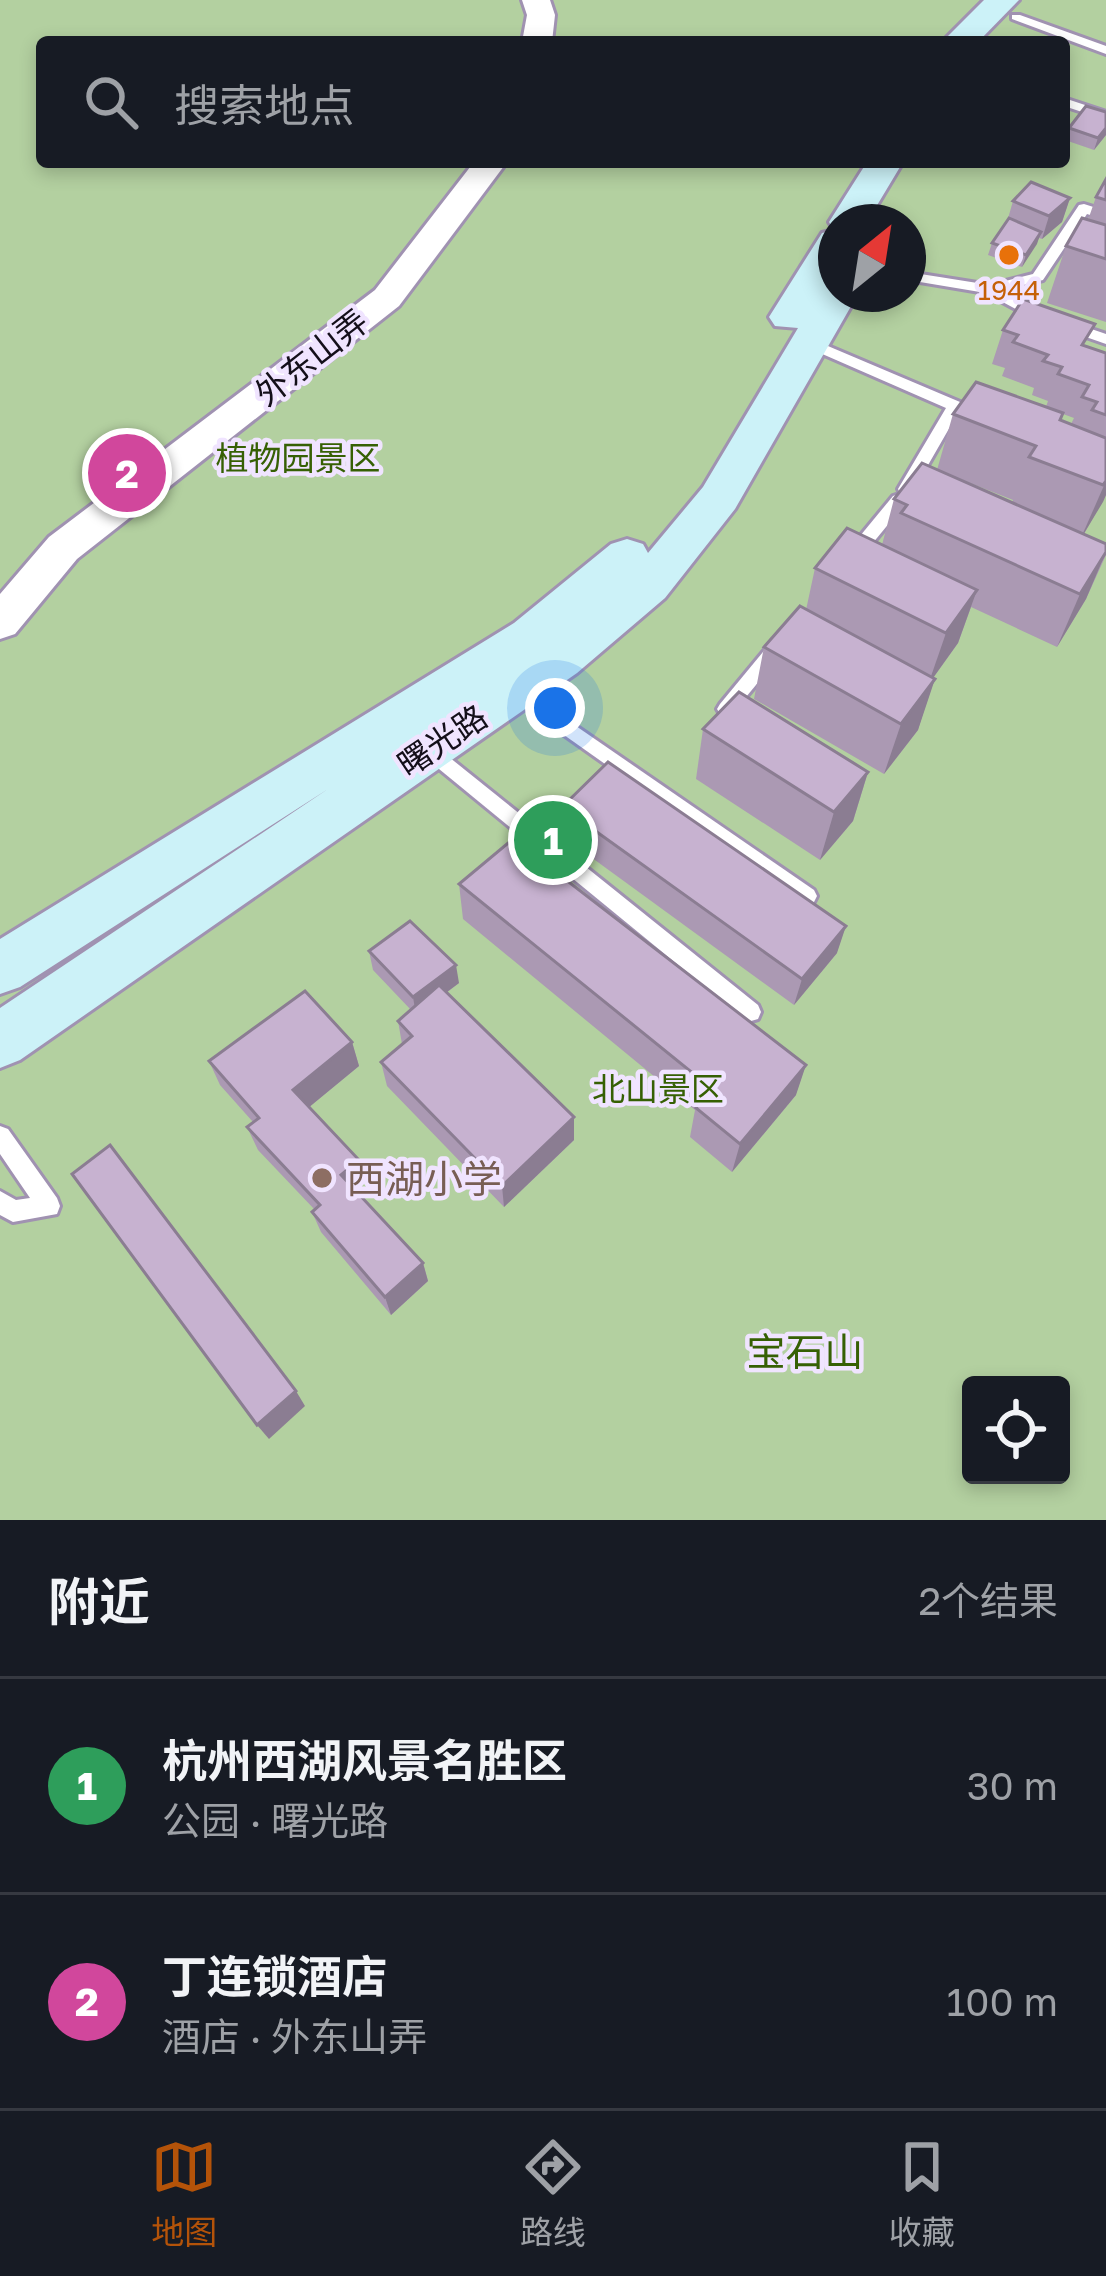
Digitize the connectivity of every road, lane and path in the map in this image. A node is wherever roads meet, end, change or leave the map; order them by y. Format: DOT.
graph roads {
  1 [pos="536,0"];
  2 [pos="1018,6"];
  3 [pos="538,36"];
  4 [pos="969,36"];
  5 [pos="996,36"];
  6 [pos="1106,50"];
  7 [pos="1070,105"];
  8 [pos="1106,116"];
  9 [pos="485,168"];
  10 [pos="881,168"];
  11 [pos="912,168"];
  12 [pos="859,204"];
  13 [pos="890,204"];
  14 [pos="1106,215"];
  15 [pos="1052,256"];
  16 [pos="1070,262"];
  17 [pos="818,270"];
  18 [pos="926,279"];
  19 [pos="990,289"];
  20 [pos="827,312"];
  21 [pos="1106,339"];
  22 [pos="809,343"];
  23 [pos="956,406"];
  24 [pos="1004,427"];
  25 [pos="899,500"];
  26 [pos="920,509"];
  27 [pos="840,571"];
  28 [pos="0,623"];
  29 [pos="782,642"];
  30 [pos="514,691"];
  31 [pos="723,712"];
  32 [pos="428,750"];
  33 [pos="807,896"];
  34 [pos="0,969"];
  35 [pos="752,1012"];
  36 [pos="0,1041"];
  37 [pos="0,1136"];
  38 [pos="0,1202"];
  1 -- 3 [label="street"];
  2 -- 4 [label="main road"];
  2 -- 5 [label="main road"];
  2 -- 6 [label="lane"];
  7 -- 8 [label="lane"];
  9 -- 28 [label="street, 外东山弄"];
  10 -- 12 [label="main road"];
  11 -- 13 [label="main road"];
  14 -- 15 [label="lane"];
  15 -- 16 [label="lane"];
  15 -- 19 [label="lane"];
  17 -- 34 [label="main road, 曙光路"];
  18 -- 19 [label="lane"];
  19 -- 21 [label="lane"];
  20 -- 22 [label="main road, 曙光路"];
  22 -- 23 [label="lane"];
  22 -- 30 [label="main road, 曙光路"];
  23 -- 24 [label="lane"];
  23 -- 25 [label="lane"];
  25 -- 26 [label="lane"];
  25 -- 27 [label="lane"];
  29 -- 31 [label="lane"];
  30 -- 32 [label="main road, 曙光路"];
  30 -- 33 [label="lane"];
  32 -- 35 [label="lane"];
  32 -- 36 [label="main road, 曙光路"];
  37 -- 38 [label="lane"];
}
